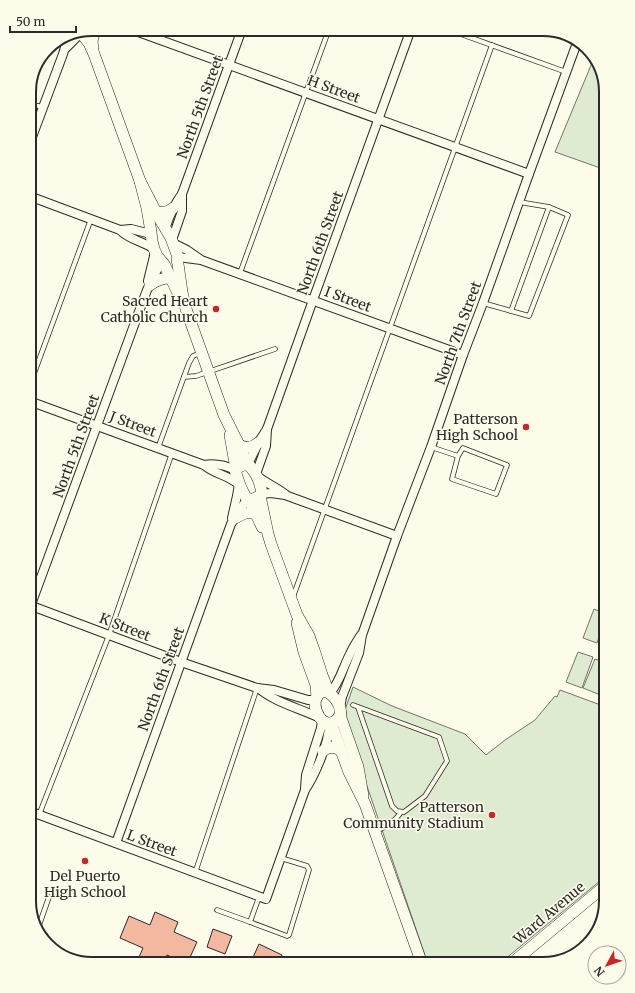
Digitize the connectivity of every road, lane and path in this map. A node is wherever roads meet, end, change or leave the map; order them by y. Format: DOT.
graph roads {
  1 [pos="93,36"];
  2 [pos="150,36"];
  3 [pos="239,36"];
  4 [pos="326,36"];
  5 [pos="408,36"];
  6 [pos="467,36"];
  7 [pos="83,37"];
  8 [pos="73,39"];
  9 [pos="66,43"];
  10 [pos="492,45"];
  11 [pos="576,46"];
  12 [pos="63,54"];
  13 [pos="94,54"];
  14 [pos="229,64"];
  15 [pos="566,72"];
  16 [pos="306,92"];
  17 [pos="36,106"];
  18 [pos="43,107"];
  19 [pos="378,119"];
  20 [pos="36,126"];
  21 [pos="455,147"];
  22 [pos="529,174"];
  23 [pos="140,181"];
  24 [pos="182,194"];
  25 [pos="36,198"];
  26 [pos="519,202"];
  27 [pos="549,207"];
  28 [pos="173,208"];
  29 [pos="155,211"];
  30 [pos="91,218"];
  31 [pos="164,228"];
  32 [pos="120,230"];
  33 [pos="151,233"];
  34 [pos="172,242"];
  35 [pos="158,257"];
  36 [pos="178,258"];
  37 [pos="201,260"];
  38 [pos="240,273"];
  39 [pos="171,278"];
  40 [pos="148,288"];
  41 [pos="313,300"];
  42 [pos="483,303"];
  43 [pos="186,309"];
  44 [pos="511,311"];
  45 [pos="390,328"];
  46 [pos="275,349"];
  47 [pos="202,352"];
  48 [pos="463,355"];
  49 [pos="36,368"];
  50 [pos="208,372"];
  51 [pos="184,377"];
  52 [pos="36,403"];
  53 [pos="224,415"];
  54 [pos="97,425"];
  55 [pos="267,429"];
  56 [pos="258,443"];
  57 [pos="239,445"];
  58 [pos="431,447"];
  59 [pos="158,448"];
  60 [pos="172,453"];
  61 [pos="458,456"];
  62 [pos="204,465"];
  63 [pos="247,465"];
  64 [pos="236,470"];
  65 [pos="257,475"];
  66 [pos="238,484"];
  67 [pos="261,495"];
  68 [pos="285,495"];
  69 [pos="248,499"];
  70 [pos="325,509"];
  71 [pos="255,513"];
  72 [pos="233,521"];
  73 [pos="397,536"];
  74 [pos="271,544"];
  75 [pos="36,591"];
  76 [pos="292,601"];
  77 [pos="36,609"];
  78 [pos="297,615"];
  79 [pos="109,635"];
  80 [pos="362,635"];
  81 [pos="181,662"];
  82 [pos="257,688"];
  83 [pos="330,693"];
  84 [pos="317,697"];
  85 [pos="353,705"];
  86 [pos="358,707"];
  87 [pos="340,709"];
  88 [pos="325,721"];
  89 [pos="323,751"];
  90 [pos="341,751"];
  91 [pos="305,790"];
  92 [pos="364,804"];
  93 [pos="400,812"];
  94 [pos="36,814"];
  95 [pos="39,815"];
  96 [pos="375,832"];
  97 [pos="116,843"];
  98 [pos="281,858"];
  99 [pos="195,873"];
  100 [pos="599,891"];
  101 [pos="49,897"];
  102 [pos="262,898"];
  103 [pos="217,910"];
  104 [pos="40,922"];
  105 [pos="250,922"];
  106 [pos="420,957"];
  107 [pos="519,957"];
  1 -- 13 [label="main road"];
  2 -- 14 [label="street, H Street"];
  3 -- 14 [label="street, North 5th Street"];
  4 -- 16 [label="lane"];
  5 -- 19 [label="street, North 6th Street"];
  6 -- 10 [label="lane"];
  7 -- 13 [label="main road"];
  8 -- 12 [label="street"];
  9 -- 12 [label="street"];
  10 -- 15 [label="lane"];
  10 -- 21 [label="lane"];
  11 -- 15 [label="street, North 7th Street"];
  12 -- 18 [label="street"];
  13 -- 23 [label="main road"];
  14 -- 16 [label="street, H Street"];
  14 -- 24 [label="street, North 5th Street"];
  15 -- 22 [label="street, North 7th Street"];
  16 -- 19 [label="street, H Street"];
  16 -- 38 [label="lane"];
  17 -- 18 [label="lane"];
  18 -- 20 [label="street"];
  19 -- 21 [label="street, H Street"];
  19 -- 41 [label="street, North 6th Street"];
  21 -- 22 [label="street, H Street"];
  21 -- 45 [label="lane"];
  22 -- 26 [label="street, North 7th Street"];
  23 -- 29 [label="main road"];
  23 -- 33 [label="main road"];
  24 -- 28 [label="street, North 5th Street"];
  24 -- 34 [label="street, North 5th Street"];
  25 -- 30 [label="street"];
  26 -- 27 [label="lane"];
  26 -- 42 [label="street, North 7th Street"];
  27 -- 44 [label="lane"];
  27 -- 44 [label="lane"];
  28 -- 29 [label="main road"];
  28 -- 31 [label="street, North 5th Street"];
  29 -- 31 [label="main road"];
  30 -- 32 [label="street"];
  30 -- 49 [label="lane"];
  31 -- 33 [label="street"];
  31 -- 34 [label="main road"];
  32 -- 33 [label="street"];
  32 -- 35 [label="street"];
  33 -- 35 [label="main road"];
  34 -- 36 [label="main road"];
  34 -- 37 [label="street, I Street"];
  35 -- 36 [label="street"];
  35 -- 39 [label="main road"];
  35 -- 40 [label="street, North 5th Street"];
  36 -- 37 [label="street, I Street"];
  36 -- 43 [label="main road"];
  37 -- 38 [label="street, I Street"];
  38 -- 41 [label="street, I Street"];
  39 -- 40 [label="main road"];
  39 -- 43 [label="main road"];
  40 -- 54 [label="street, North 5th Street"];
  41 -- 45 [label="street, I Street"];
  41 -- 55 [label="street, North 6th Street"];
  42 -- 44 [label="lane"];
  42 -- 48 [label="street, North 7th Street"];
  43 -- 47 [label="main road"];
  45 -- 48 [label="street, I Street"];
  45 -- 70 [label="lane"];
  46 -- 50 [label="lane"];
  47 -- 50 [label="main road"];
  47 -- 51 [label="lane"];
  48 -- 58 [label="street, North 7th Street"];
  50 -- 51 [label="lane"];
  50 -- 53 [label="main road"];
  51 -- 59 [label="lane"];
  52 -- 54 [label="street, J Street"];
  53 -- 57 [label="main road"];
  53 -- 64 [label="main road"];
  54 -- 59 [label="street, J Street"];
  54 -- 75 [label="street, North 5th Street"];
  55 -- 56 [label="street, North 6th Street"];
  55 -- 65 [label="street"];
  56 -- 57 [label="main road"];
  56 -- 63 [label="street, North 6th Street"];
  57 -- 63 [label="main road"];
  58 -- 61 [label="lane"];
  58 -- 73 [label="street, North 7th Street"];
  59 -- 60 [label="street, J Street"];
  60 -- 62 [label="street, J Street"];
  60 -- 79 [label="lane"];
  61 -- 61 [label="lane"];
  62 -- 64 [label="street, J Street"];
  62 -- 66 [label="street, J Street"];
  63 -- 64 [label="main road"];
  63 -- 65 [label="main road"];
  64 -- 66 [label="main road"];
  65 -- 67 [label="main road"];
  65 -- 68 [label="street"];
  66 -- 69 [label="main road"];
  66 -- 72 [label="street, North 6th Street"];
  67 -- 68 [label="street"];
  67 -- 69 [label="main road"];
  67 -- 74 [label="main road"];
  68 -- 70 [label="street"];
  69 -- 71 [label="main road"];
  69 -- 72 [label="street, North 6th Street"];
  70 -- 73 [label="street"];
  70 -- 76 [label="lane"];
  71 -- 72 [label="main road"];
  71 -- 74 [label="main road"];
  72 -- 81 [label="street, North 6th Street"];
  73 -- 80 [label="street, North 7th Street"];
  74 -- 76 [label="main road"];
  76 -- 78 [label="main road"];
  77 -- 79 [label="street, K Street"];
  78 -- 83 [label="main road"];
  78 -- 84 [label="main road"];
  79 -- 81 [label="street, K Street"];
  79 -- 95 [label="lane"];
  80 -- 83 [label="street, North 7th Street"];
  80 -- 87 [label="street, North 7th Street"];
  81 -- 82 [label="street, K Street"];
  81 -- 97 [label="street, North 6th Street"];
  82 -- 84 [label="street, K Street"];
  82 -- 88 [label="street, K Street"];
  82 -- 99 [label="lane"];
  83 -- 84 [label="main road"];
  83 -- 87 [label="main road"];
  84 -- 88 [label="main road"];
  85 -- 86 [label="lane"];
  86 -- 93 [label="lane"];
  86 -- 93 [label="lane"];
  87 -- 88 [label="main road"];
  87 -- 92 [label="main road"];
  88 -- 89 [label="street"];
  88 -- 90 [label="main road"];
  88 -- 91 [label="street"];
  89 -- 90 [label="main road"];
  89 -- 91 [label="street"];
  90 -- 92 [label="main road"];
  91 -- 98 [label="street"];
  92 -- 96 [label="main road"];
  93 -- 96 [label="lane"];
  94 -- 95 [label="street, L Street"];
  95 -- 97 [label="street, L Street"];
  96 -- 106 [label="main road"];
  97 -- 99 [label="street, L Street"];
  98 -- 102 [label="street"];
  98 -- 105 [label="lane"];
  99 -- 102 [label="street, L Street"];
  100 -- 107 [label="main road, Ward Avenue"];
  101 -- 104 [label="lane"];
  102 -- 105 [label="lane"];
  103 -- 105 [label="lane"];
}
